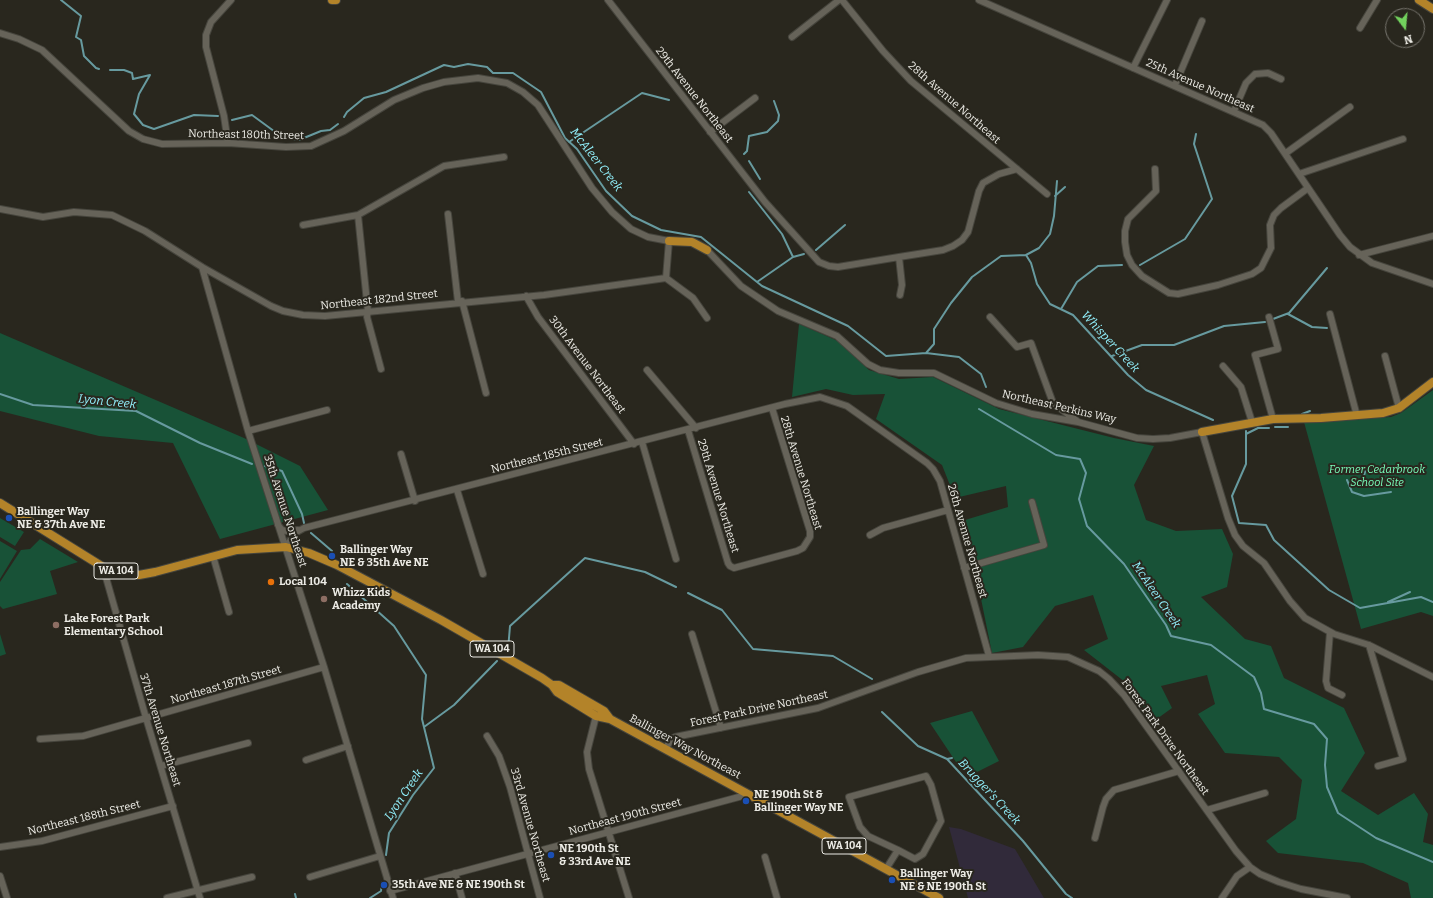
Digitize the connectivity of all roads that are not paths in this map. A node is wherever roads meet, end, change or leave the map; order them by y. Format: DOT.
graph roads {
  1 [pos="231,0"];
  2 [pos="332,0"];
  3 [pos="336,0"];
  4 [pos="608,0"];
  5 [pos="839,0"];
  6 [pos="842,0"];
  7 [pos="979,0"];
  8 [pos="1167,0"];
  9 [pos="1377,0"];
  10 [pos="1419,0"];
  11 [pos="1433,9"];
  12 [pos="1202,20"];
  13 [pos="1360,28"];
  14 [pos="0,33"];
  15 [pos="792,37"];
  16 [pos="1133,68"];
  17 [pos="1281,79"];
  18 [pos="1175,85"];
  19 [pos="755,98"];
  20 [pos="1350,107"];
  21 [pos="1234,111"];
  22 [pos="710,132"];
  23 [pos="1403,139"];
  24 [pos="228,143"];
  25 [pos="1286,153"];
  26 [pos="504,157"];
  27 [pos="1155,168"];
  28 [pos="1016,169"];
  29 [pos="1299,174"];
  30 [pos="1308,188"];
  31 [pos="1047,194"];
  32 [pos="0,209"];
  33 [pos="448,214"];
  34 [pos="358,215"];
  35 [pos="303,225"];
  36 [pos="1433,236"];
  37 [pos="669,241"];
  38 [pos="707,250"];
  39 [pos="1359,255"];
  40 [pos="899,257"];
  41 [pos="202,267"];
  42 [pos="666,278"];
  43 [pos="1433,284"];
  44 [pos="526,296"];
  45 [pos="900,296"];
  46 [pos="460,302"];
  47 [pos="368,312"];
  48 [pos="1330,314"];
  49 [pos="990,317"];
  50 [pos="1268,317"];
  51 [pos="706,318"];
  52 [pos="1385,356"];
  53 [pos="1222,366"];
  54 [pos="381,368"];
  55 [pos="647,370"];
  56 [pos="1433,382"];
  57 [pos="486,392"];
  58 [pos="820,397"];
  59 [pos="772,408"];
  60 [pos="1399,408"];
  61 [pos="327,410"];
  62 [pos="1358,416"];
  63 [pos="1273,419"];
  64 [pos="1078,422"];
  65 [pos="1252,422"];
  66 [pos="696,428"];
  67 [pos="688,430"];
  68 [pos="248,431"];
  69 [pos="1202,432"];
  70 [pos="642,442"];
  71 [pos="634,444"];
  72 [pos="401,454"];
  73 [pos="457,490"];
  74 [pos="415,501"];
  75 [pos="1032,502"];
  76 [pos="0,503"];
  77 [pos="948,510"];
  78 [pos="277,524"];
  79 [pos="300,530"];
  80 [pos="870,535"];
  81 [pos="286,547"];
  82 [pos="213,556"];
  83 [pos="676,559"];
  84 [pos="730,566"];
  85 [pos="103,567"];
  86 [pos="964,568"];
  87 [pos="483,574"];
  88 [pos="229,612"];
  89 [pos="1330,632"];
  90 [pos="692,634"];
  91 [pos="1370,645"];
  92 [pos="989,656"];
  93 [pos="324,667"];
  94 [pos="1433,677"];
  95 [pos="552,685"];
  96 [pos="1342,695"];
  97 [pos="596,716"];
  98 [pos="146,718"];
  99 [pos="610,719"];
  100 [pos="721,728"];
  101 [pos="487,736"];
  102 [pos="40,739"];
  103 [pos="248,743"];
  104 [pos="348,746"];
  105 [pos="666,748"];
  106 [pos="306,760"];
  107 [pos="161,766"];
  108 [pos="1378,766"];
  109 [pos="1179,771"];
  110 [pos="1265,793"];
  111 [pos="750,794"];
  112 [pos="173,806"];
  113 [pos="1207,810"];
  114 [pos="610,832"];
  115 [pos="1095,838"];
  116 [pos="0,848"];
  117 [pos="898,850"];
  118 [pos="528,854"];
  119 [pos="380,856"];
  120 [pos="766,857"];
  121 [pos="1250,867"];
  122 [pos="886,869"];
  123 [pos="455,874"];
  124 [pos="0,876"];
  125 [pos="252,877"];
  126 [pos="310,877"];
  127 [pos="198,890"];
  128 [pos="390,891"];
  129 [pos="6,898"];
  130 [pos="167,898"];
  131 [pos="200,898"];
  132 [pos="393,898"];
  133 [pos="462,898"];
  134 [pos="540,898"];
  135 [pos="629,898"];
  136 [pos="777,898"];
  137 [pos="939,898"];
  138 [pos="1222,898"];
  139 [pos="1347,898"];
  1 -- 24 [label="street"];
  2 -- 3 [label="main road"];
  4 -- 22 [label="street, 29th Avenue Northeast"];
  5 -- 15 [label="street"];
  6 -- 28 [label="street, 28th Avenue Northeast"];
  7 -- 16 [label="street, 25th Avenue Northeast"];
  8 -- 16 [label="street"];
  9 -- 13 [label="street"];
  10 -- 11 [label="main road"];
  12 -- 18 [label="street"];
  14 -- 24 [label="street, Northeast 180th Street"];
  16 -- 18 [label="street, 25th Avenue Northeast"];
  17 -- 21 [label="street"];
  18 -- 21 [label="street, 25th Avenue Northeast"];
  19 -- 22 [label="street"];
  20 -- 25 [label="street"];
  21 -- 25 [label="street, 25th Avenue Northeast"];
  22 -- 40 [label="street, 29th Avenue Northeast"];
  23 -- 29 [label="street"];
  24 -- 37 [label="street, Northeast 180th Street"];
  25 -- 29 [label="street, 25th Avenue Northeast"];
  26 -- 34 [label="street"];
  27 -- 30 [label="street"];
  28 -- 31 [label="street, 28th Avenue Northeast"];
  28 -- 40 [label="street, 29th Avenue Northeast"];
  29 -- 30 [label="street, 25th Avenue Northeast"];
  30 -- 39 [label="street, 25th Avenue Northeast"];
  32 -- 41 [label="street, Northeast 182nd Street"];
  33 -- 46 [label="street"];
  34 -- 35 [label="street"];
  34 -- 47 [label="street"];
  36 -- 39 [label="street"];
  37 -- 38 [label="main road, Northeast Perkins Way"];
  37 -- 42 [label="street"];
  38 -- 64 [label="street, Northeast Perkins Way"];
  39 -- 43 [label="street, 25th Avenue Northeast"];
  40 -- 45 [label="street"];
  41 -- 47 [label="street, Northeast 182nd Street"];
  41 -- 68 [label="street, 35th Avenue Northeast"];
  42 -- 44 [label="street, Northeast 182nd Street"];
  42 -- 51 [label="street"];
  44 -- 46 [label="street, Northeast 182nd Street"];
  44 -- 71 [label="street, 30th Avenue Northeast"];
  46 -- 47 [label="street, Northeast 182nd Street"];
  46 -- 57 [label="street"];
  47 -- 54 [label="street"];
  48 -- 62 [label="street"];
  49 -- 64 [label="street"];
  50 -- 63 [label="street"];
  52 -- 60 [label="street"];
  53 -- 65 [label="street"];
  55 -- 66 [label="street, 29th Avenue Northeast"];
  56 -- 60 [label="main road, Northeast Perkins Way"];
  58 -- 59 [label="street, Northeast 185th Street"];
  58 -- 77 [label="street, 26th Avenue Northeast"];
  59 -- 66 [label="street, Northeast 185th Street"];
  59 -- 84 [label="street, 28th Avenue Northeast"];
  60 -- 62 [label="main road, Northeast Perkins Way"];
  61 -- 68 [label="street"];
  62 -- 63 [label="main road, Northeast Perkins Way"];
  63 -- 65 [label="main road, Northeast Perkins Way"];
  64 -- 69 [label="street, Northeast Perkins Way"];
  65 -- 69 [label="main road, Northeast Perkins Way"];
  66 -- 67 [label="street, Northeast 185th Street"];
  67 -- 70 [label="street, Northeast 185th Street"];
  67 -- 84 [label="street, 29th Avenue Northeast"];
  68 -- 78 [label="street, 35th Avenue Northeast"];
  69 -- 89 [label="street"];
  70 -- 71 [label="street, Northeast 185th Street"];
  70 -- 83 [label="street"];
  71 -- 73 [label="street, Northeast 185th Street"];
  72 -- 74 [label="street"];
  73 -- 74 [label="street, Northeast 185th Street"];
  73 -- 87 [label="street"];
  74 -- 79 [label="street, Northeast 185th Street"];
  75 -- 86 [label="street"];
  76 -- 85 [label="main road, WA 104"];
  77 -- 80 [label="street"];
  77 -- 86 [label="street, 26th Avenue Northeast"];
  78 -- 79 [label="street, Northeast 185th Street"];
  78 -- 81 [label="street, 35th Avenue Northeast"];
  79 -- 81 [label="street"];
  81 -- 82 [label="main road, WA 104"];
  81 -- 93 [label="street, 35th Avenue Northeast"];
  81 -- 95 [label="main road, WA 104"];
  82 -- 85 [label="main road, WA 104"];
  82 -- 88 [label="street"];
  85 -- 98 [label="street, 37th Avenue Northeast"];
  86 -- 92 [label="street, 26th Avenue Northeast"];
  89 -- 91 [label="street"];
  89 -- 96 [label="street"];
  90 -- 100 [label="street"];
  91 -- 94 [label="street"];
  91 -- 108 [label="street"];
  92 -- 100 [label="street, Forest Park Drive Northeast"];
  92 -- 109 [label="street, Forest Park Drive Northeast"];
  93 -- 98 [label="street, Northeast 187th Street"];
  93 -- 104 [label="street, 35th Avenue Northeast"];
  95 -- 97 [label="main road, WA 104"];
  95 -- 99 [label="main road, WA 104"];
  97 -- 99 [label="main road, WA 104"];
  97 -- 114 [label="street"];
  98 -- 102 [label="street, Northeast 187th Street"];
  98 -- 107 [label="street, 37th Avenue Northeast"];
  99 -- 105 [label="main road, Ballinger Way Northeast / WA 104"];
  100 -- 105 [label="street, Forest Park Drive Northeast"];
  101 -- 118 [label="street, 33rd Avenue Northeast"];
  103 -- 107 [label="street"];
  104 -- 106 [label="street"];
  104 -- 119 [label="street, 35th Avenue Northeast"];
  105 -- 111 [label="main road, Ballinger Way Northeast / WA 104"];
  107 -- 112 [label="street, 37th Avenue Northeast"];
  109 -- 113 [label="street, Forest Park Drive Northeast"];
  109 -- 115 [label="street"];
  110 -- 113 [label="street"];
  111 -- 114 [label="street, Northeast 190th Street"];
  111 -- 122 [label="main road, Ballinger Way Northeast / WA 104"];
  112 -- 116 [label="street, Northeast 188th Street"];
  112 -- 127 [label="street, 37th Avenue Northeast"];
  113 -- 121 [label="street, Forest Park Drive Northeast"];
  114 -- 118 [label="street, Northeast 190th Street"];
  114 -- 135 [label="street"];
  117 -- 117 [label="street"];
  117 -- 122 [label="street"];
  118 -- 123 [label="street, Northeast 190th Street"];
  118 -- 134 [label="street, 33rd Avenue Northeast"];
  119 -- 126 [label="street"];
  119 -- 128 [label="street, 35th Avenue Northeast"];
  120 -- 136 [label="street"];
  121 -- 138 [label="street"];
  121 -- 139 [label="street, Forest Park Drive Northeast"];
  122 -- 137 [label="main road, Ballinger Way Northeast / WA 104"];
  123 -- 128 [label="street, Northeast 190th Street"];
  123 -- 133 [label="street"];
  124 -- 129 [label="street"];
  125 -- 127 [label="street"];
  127 -- 130 [label="street"];
  127 -- 131 [label="street, 37th Avenue Northeast"];
  128 -- 132 [label="street, 35th Avenue Northeast"];
}
